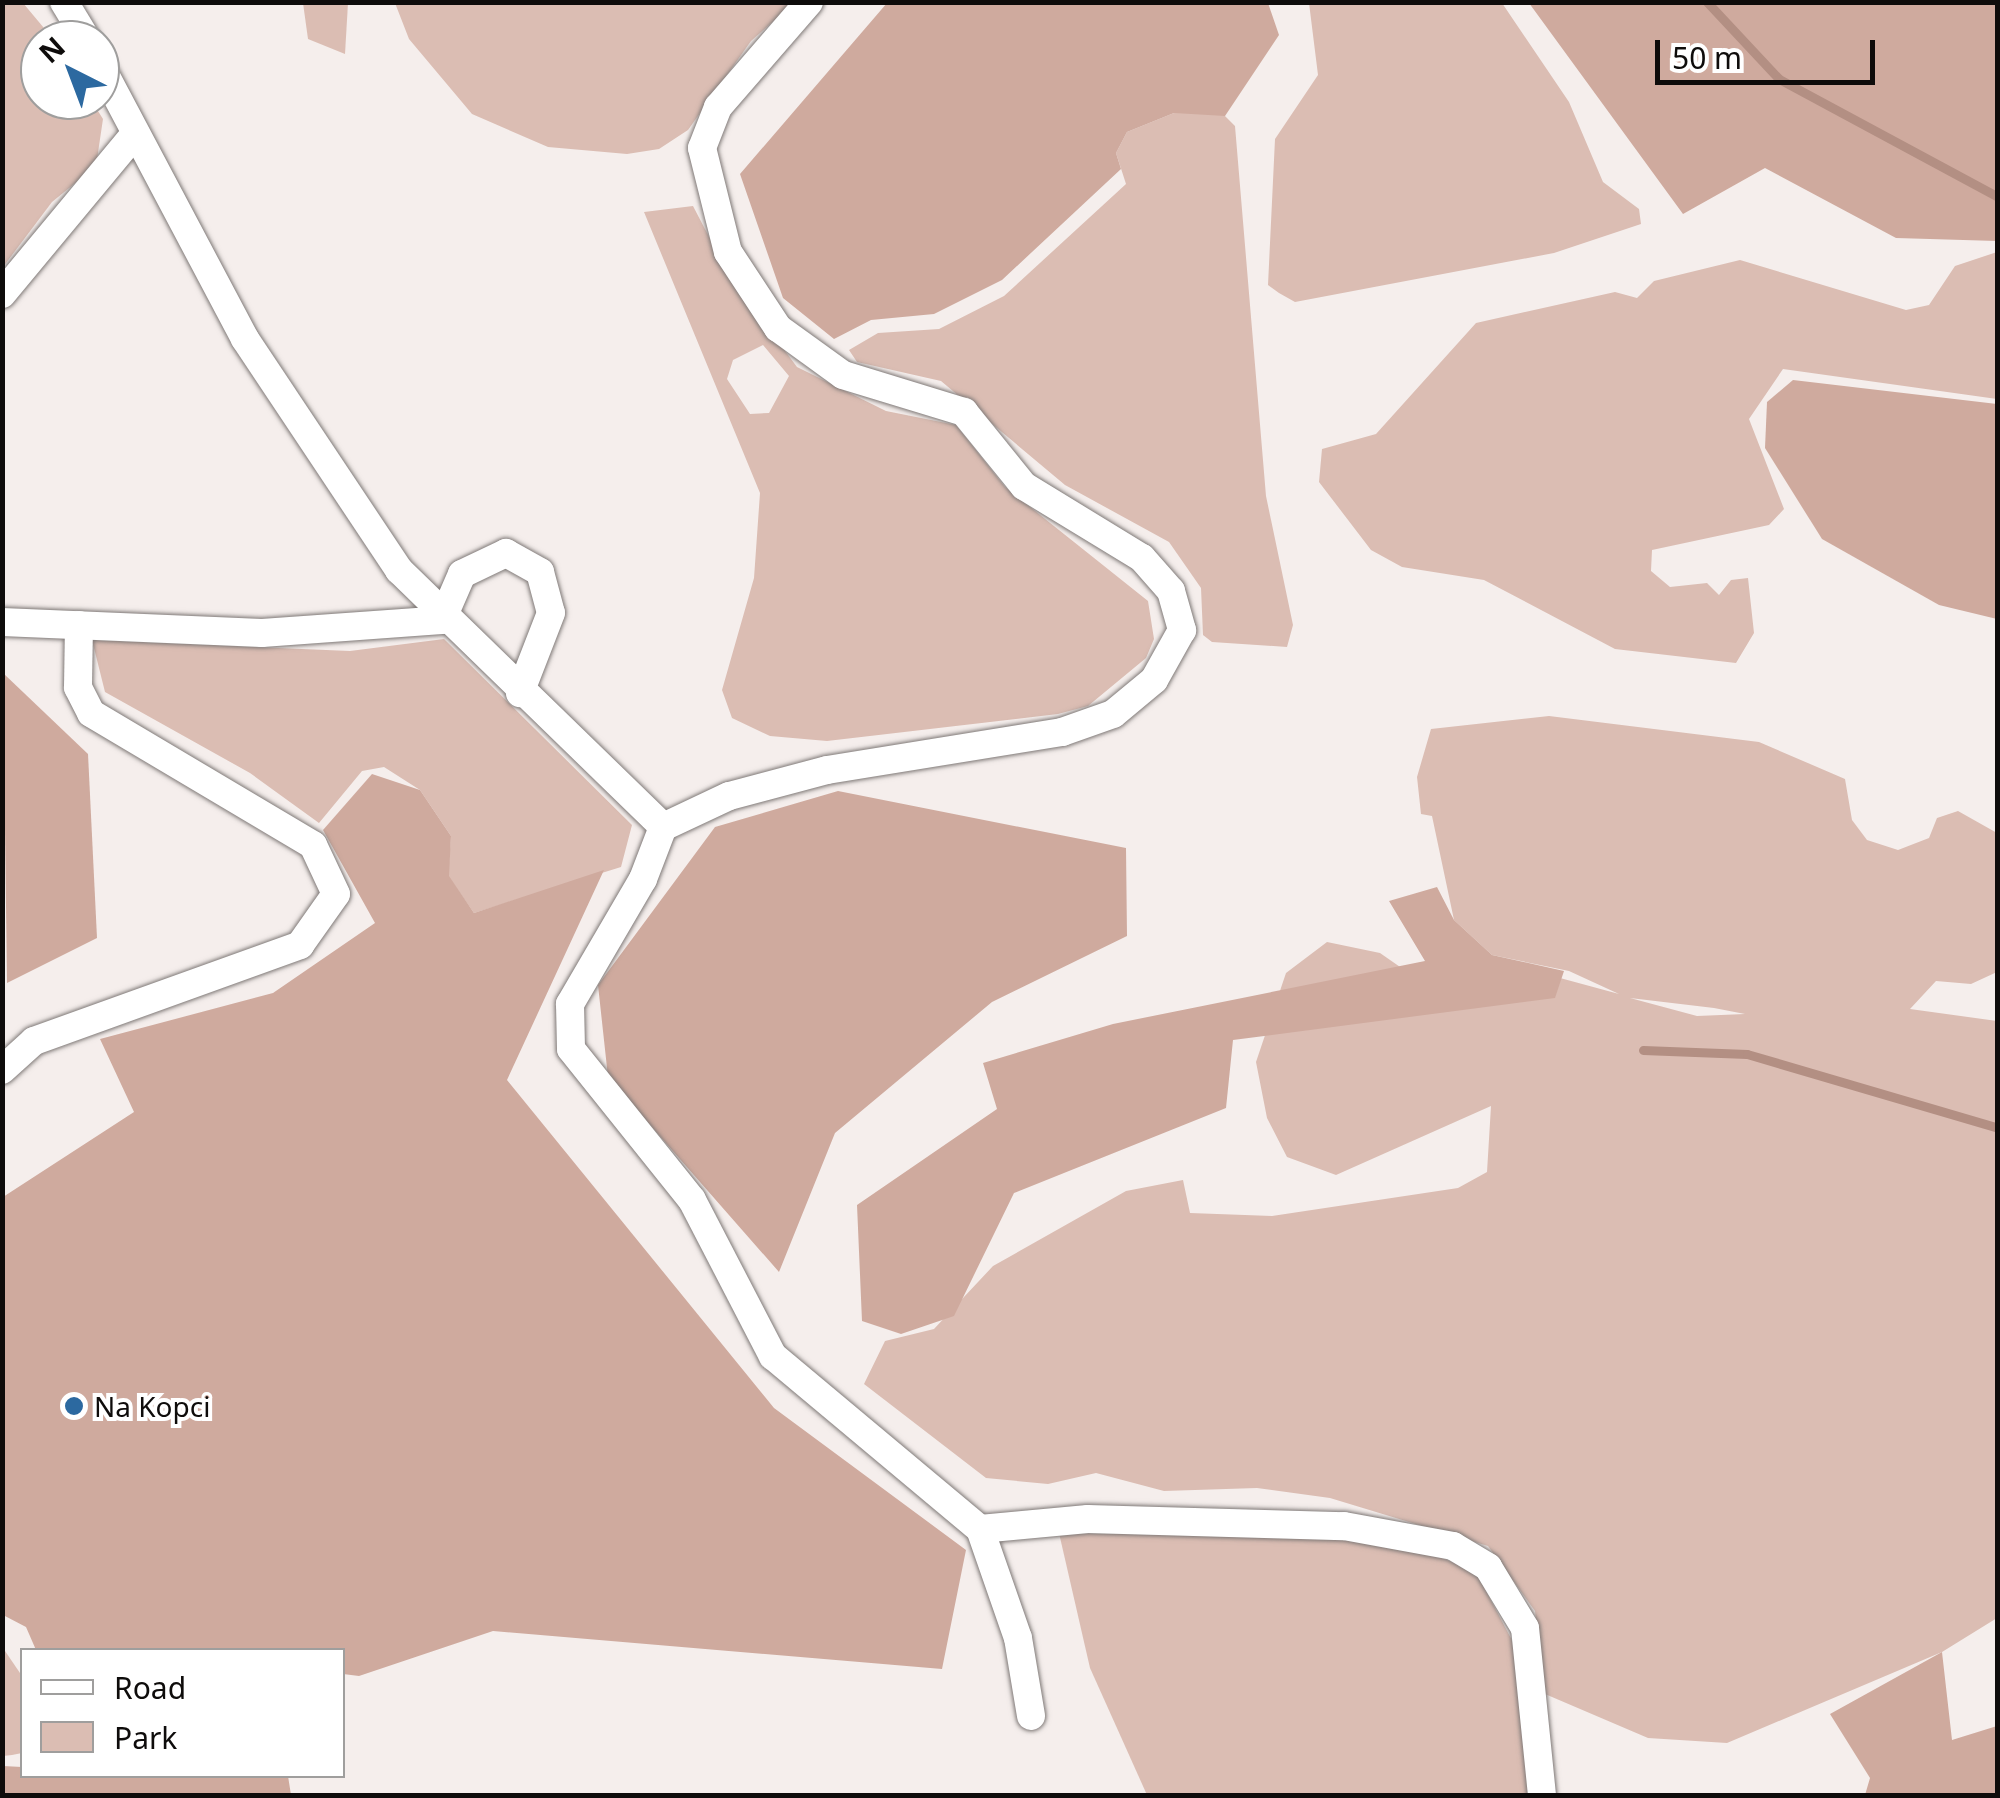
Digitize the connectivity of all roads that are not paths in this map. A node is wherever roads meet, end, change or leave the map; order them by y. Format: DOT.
graph roads {
  1 [pos="808,2"];
  2 [pos="120,104"];
  3 [pos="135,134"];
  4 [pos="2,294"];
  5 [pos="442,620"];
  6 [pos="2,622"];
  7 [pos="79,626"];
  8 [pos="520,693"];
  9 [pos="663,827"];
  10 [pos="2,1070"];
  11 [pos="980,1529"];
  12 [pos="1031,1716"];
  13 [pos="1542,1796"];
  1 -- 9 [label="street"];
  2 -- 3 [label="street"];
  3 -- 4 [label="street"];
  3 -- 5 [label="street"];
  5 -- 7 [label="street"];
  5 -- 8 [label="street"];
  5 -- 8 [label="street"];
  6 -- 7 [label="street"];
  7 -- 10 [label="street"];
  8 -- 9 [label="street"];
  9 -- 11 [label="street"];
  11 -- 12 [label="street"];
  11 -- 13 [label="street"];
}
